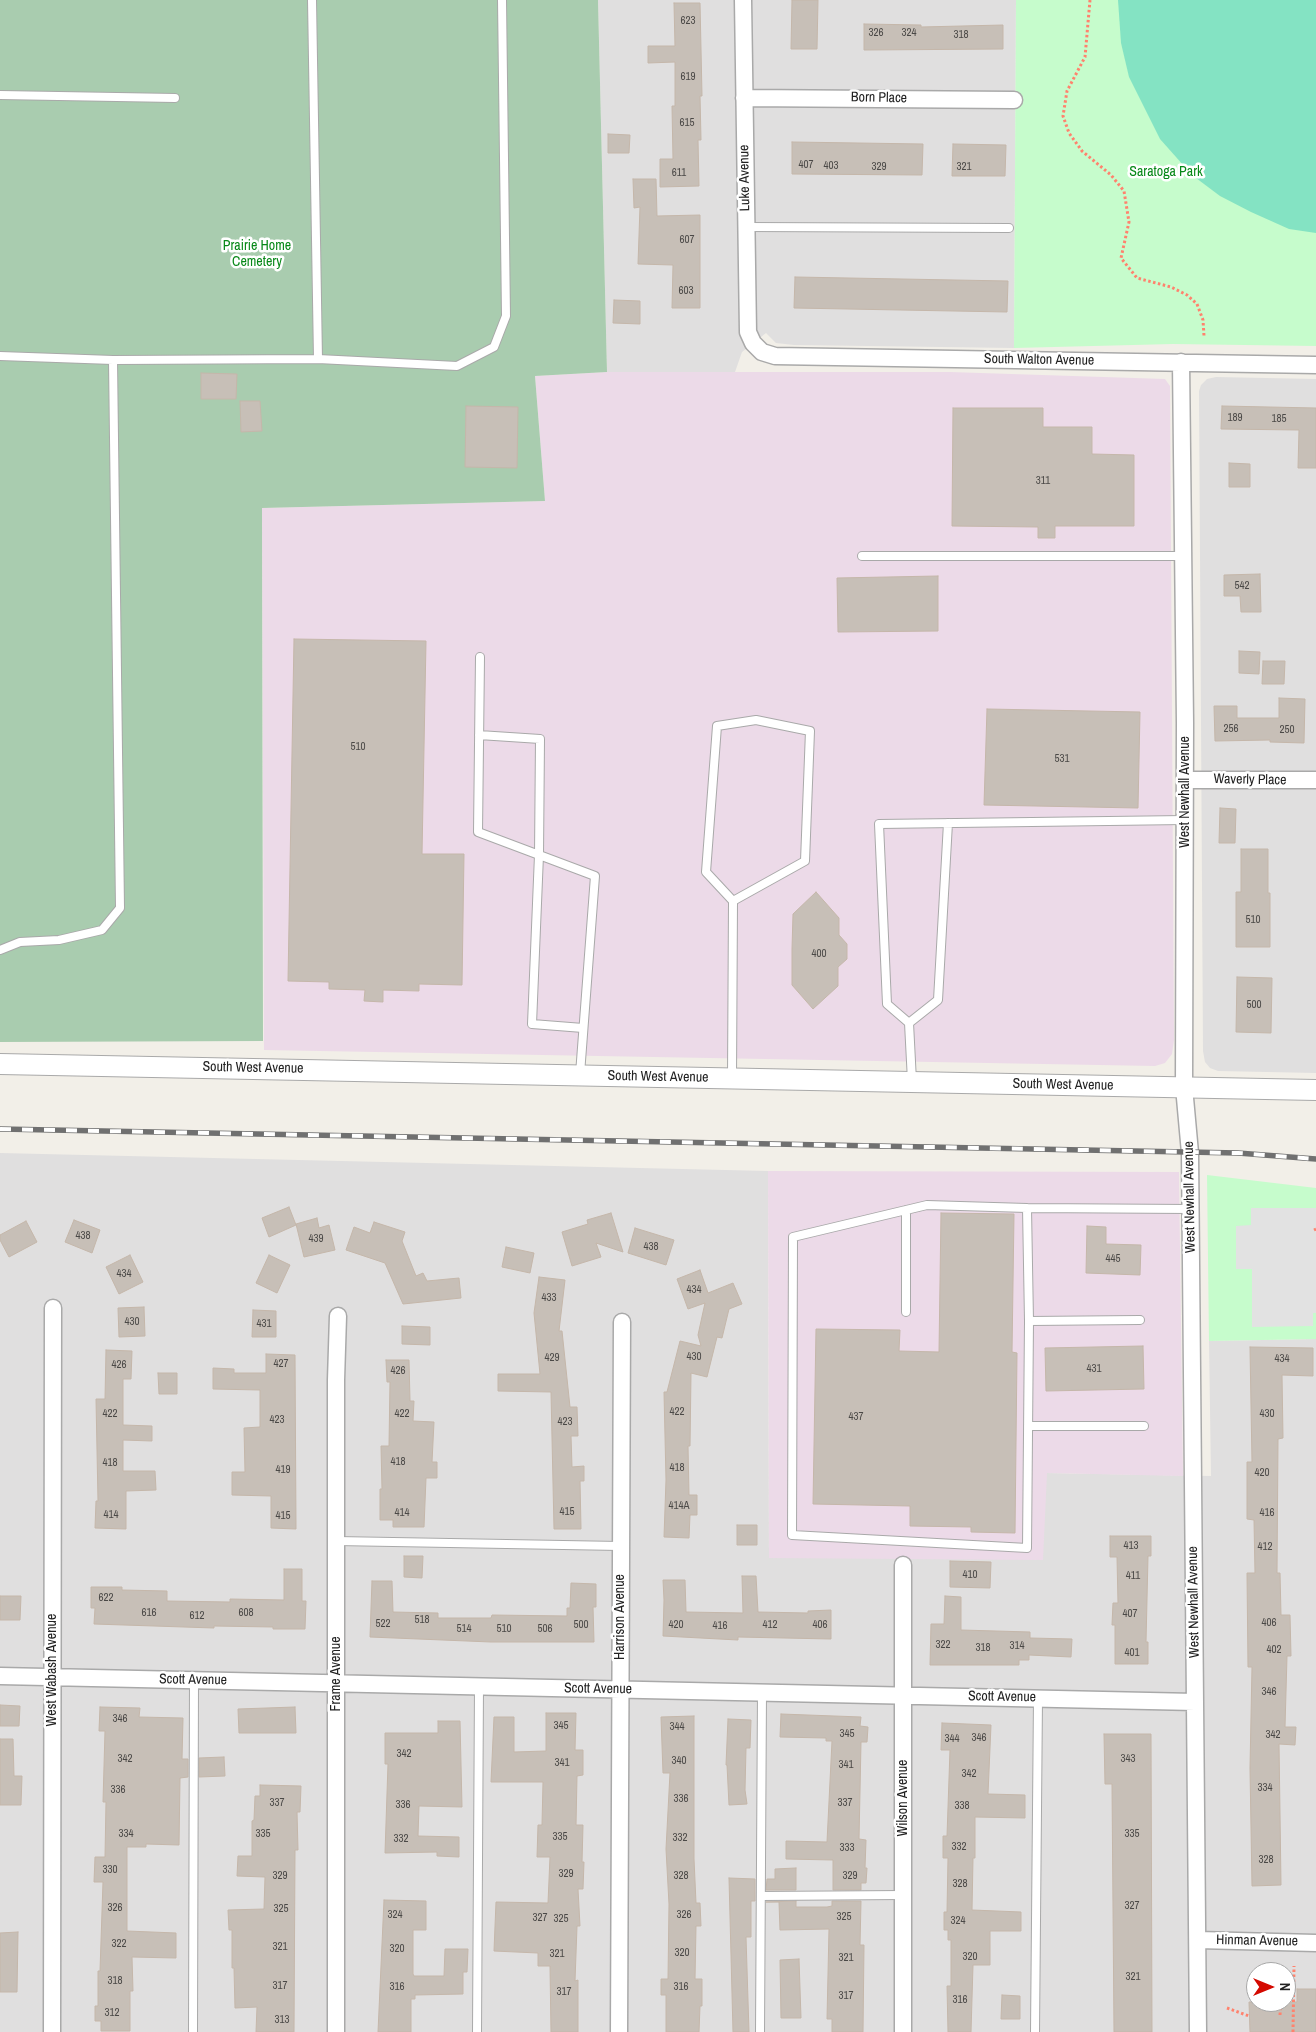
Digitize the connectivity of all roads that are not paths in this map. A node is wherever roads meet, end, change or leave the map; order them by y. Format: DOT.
graph roads {
  1 [pos="312,0"];
  2 [pos="502,0"];
  3 [pos="743,0"];
  4 [pos="0,94"];
  5 [pos="175,98"];
  6 [pos="744,98"];
  7 [pos="1014,100"];
  8 [pos="746,227"];
  9 [pos="1009,228"];
  10 [pos="762,352"];
  11 [pos="0,356"];
  12 [pos="318,358"];
  13 [pos="113,360"];
  14 [pos="1181,362"];
  15 [pos="1316,365"];
  16 [pos="862,556"];
  17 [pos="1183,556"];
  18 [pos="480,657"];
  19 [pos="479,735"];
  20 [pos="1185,780"];
  21 [pos="1316,780"];
  22 [pos="1185,820"];
  23 [pos="948,823"];
  24 [pos="539,855"];
  25 [pos="733,901"];
  26 [pos="0,950"];
  27 [pos="909,1023"];
  28 [pos="583,1028"];
  29 [pos="0,1064"];
  30 [pos="580,1076"];
  31 [pos="732,1078"];
  32 [pos="912,1082"];
  33 [pos="1184,1087"];
  34 [pos="1316,1090"];
  35 [pos="1027,1208"];
  36 [pos="1191,1209"];
  37 [pos="906,1210"];
  38 [pos="53,1308"];
  39 [pos="906,1312"];
  40 [pos="338,1316"];
  41 [pos="1140,1320"];
  42 [pos="1029,1321"];
  43 [pos="622,1322"];
  44 [pos="1028,1426"];
  45 [pos="1144,1426"];
  46 [pos="336,1541"];
  47 [pos="620,1546"];
  48 [pos="903,1565"];
  49 [pos="0,1676"];
  50 [pos="52,1677"];
  51 [pos="194,1680"];
  52 [pos="336,1683"];
  53 [pos="478,1686"];
  54 [pos="620,1689"];
  55 [pos="762,1692"];
  56 [pos="904,1695"];
  57 [pos="1038,1698"];
  58 [pos="1195,1702"];
  59 [pos="903,1895"];
  60 [pos="760,1896"];
  61 [pos="1198,1940"];
  62 [pos="1316,1942"];
  63 [pos="52,2032"];
  64 [pos="192,2032"];
  65 [pos="336,2032"];
  66 [pos="477,2032"];
  67 [pos="619,2032"];
  68 [pos="760,2032"];
  69 [pos="903,2032"];
  70 [pos="1035,2032"];
  71 [pos="1198,2032"];
  1 -- 12 [label="lane"];
  2 -- 12 [label="lane"];
  3 -- 6 [label="street, Luke Avenue"];
  4 -- 5 [label="lane"];
  6 -- 7 [label="street, Born Place"];
  6 -- 8 [label="street, Luke Avenue"];
  8 -- 9 [label="lane"];
  8 -- 10 [label="street, Luke Avenue"];
  10 -- 14 [label="street, South Walton Avenue"];
  11 -- 13 [label="lane"];
  12 -- 13 [label="lane"];
  13 -- 26 [label="lane"];
  14 -- 15 [label="street, South Walton Avenue"];
  14 -- 17 [label="street, West Newhall Avenue"];
  16 -- 17 [label="lane"];
  17 -- 20 [label="street, West Newhall Avenue"];
  18 -- 19 [label="lane"];
  19 -- 24 [label="lane"];
  19 -- 24 [label="lane"];
  20 -- 21 [label="street, Waverly Place"];
  20 -- 22 [label="street, West Newhall Avenue"];
  22 -- 23 [label="lane"];
  22 -- 33 [label="street, West Newhall Avenue"];
  23 -- 27 [label="lane"];
  23 -- 27 [label="lane"];
  24 -- 28 [label="lane"];
  24 -- 28 [label="lane"];
  25 -- 25 [label="lane"];
  25 -- 31 [label="lane"];
  27 -- 32 [label="lane"];
  28 -- 30 [label="lane"];
  29 -- 30 [label="street, South West Avenue"];
  30 -- 31 [label="street, South West Avenue"];
  31 -- 32 [label="street, South West Avenue"];
  32 -- 33 [label="street, South West Avenue"];
  33 -- 34 [label="street, South West Avenue"];
  33 -- 36 [label="street, West Newhall Avenue"];
  35 -- 36 [label="lane"];
  35 -- 37 [label="lane"];
  35 -- 42 [label="lane"];
  36 -- 58 [label="street, West Newhall Avenue"];
  37 -- 39 [label="lane"];
  37 -- 44 [label="lane"];
  38 -- 50 [label="street, West Wabash Avenue"];
  40 -- 46 [label="street, Frame Avenue"];
  41 -- 42 [label="lane"];
  42 -- 44 [label="lane"];
  43 -- 47 [label="street, Harrison Avenue"];
  44 -- 45 [label="lane"];
  46 -- 47 [label="lane"];
  46 -- 52 [label="street, Frame Avenue"];
  47 -- 54 [label="street, Harrison Avenue"];
  48 -- 56 [label="street, Wilson Avenue"];
  49 -- 50 [label="street, Scott Avenue"];
  50 -- 51 [label="street, Scott Avenue"];
  50 -- 63 [label="street, West Wabash Avenue"];
  51 -- 52 [label="street, Scott Avenue"];
  51 -- 64 [label="lane"];
  52 -- 53 [label="street, Scott Avenue"];
  52 -- 65 [label="street, Frame Avenue"];
  53 -- 54 [label="street, Scott Avenue"];
  53 -- 66 [label="lane"];
  54 -- 55 [label="street, Scott Avenue"];
  54 -- 67 [label="street, Harrison Avenue"];
  55 -- 56 [label="street, Scott Avenue"];
  55 -- 60 [label="lane"];
  56 -- 57 [label="street, Scott Avenue"];
  56 -- 59 [label="street, Wilson Avenue"];
  57 -- 58 [label="street, Scott Avenue"];
  57 -- 70 [label="lane"];
  58 -- 61 [label="street, West Newhall Avenue"];
  59 -- 60 [label="lane"];
  59 -- 69 [label="street, Wilson Avenue"];
  60 -- 68 [label="lane"];
  61 -- 62 [label="street, Hinman Avenue"];
  61 -- 71 [label="street, West Newhall Avenue"];
}
